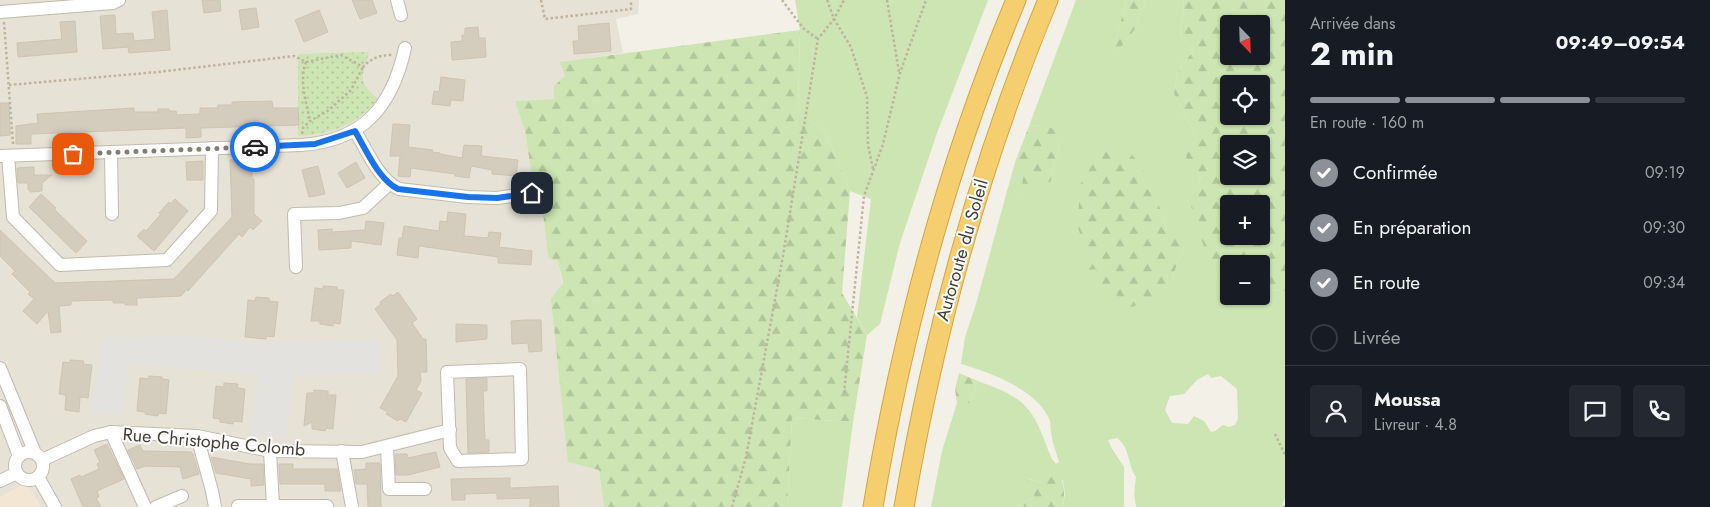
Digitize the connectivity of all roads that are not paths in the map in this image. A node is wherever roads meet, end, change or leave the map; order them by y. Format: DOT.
graph roads {
  1 [pos="119,0"];
  2 [pos="396,0"];
  3 [pos="1016,0"];
  4 [pos="1048,0"];
  5 [pos="1,12"];
  6 [pos="401,15"];
  7 [pos="404,51"];
  8 [pos="355,131"];
  9 [pos="212,148"];
  10 [pos="111,152"];
  11 [pos="7,156"];
  12 [pos="389,184"];
  13 [pos="532,193"];
  14 [pos="112,214"];
  15 [pos="296,266"];
  16 [pos="0,368"];
  17 [pos="0,406"];
  18 [pos="450,430"];
  19 [pos="111,432"];
  20 [pos="197,436"];
  21 [pos="387,447"];
  22 [pos="270,451"];
  23 [pos="342,451"];
  24 [pos="19,456"];
  25 [pos="38,457"];
  26 [pos="17,473"];
  27 [pos="38,477"];
  28 [pos="0,481"];
  29 [pos="425,489"];
  30 [pos="182,496"];
  31 [pos="238,506"];
  32 [pos="273,506"];
  33 [pos="327,506"];
  34 [pos="55,507"];
  35 [pos="145,507"];
  36 [pos="156,507"];
  37 [pos="215,507"];
  38 [pos="352,507"];
  39 [pos="873,507"];
  40 [pos="904,507"];
  1 -- 5 [label="street"];
  2 -- 6 [label="street"];
  3 -- 39 [label="highway, Autoroute du Soleil"];
  4 -- 40 [label="highway, Autoroute du Soleil"];
  7 -- 8 [label="street"];
  8 -- 9 [label="street"];
  8 -- 12 [label="street"];
  9 -- 10 [label="street"];
  9 -- 11 [label="street"];
  10 -- 11 [label="street"];
  10 -- 14 [label="street"];
  12 -- 13 [label="street"];
  12 -- 15 [label="street"];
  16 -- 25 [label="street"];
  17 -- 24 [label="street"];
  18 -- 18 [label="street"];
  18 -- 21 [label="street, Rue Christophe Colomb"];
  19 -- 20 [label="street, Rue Christophe Colomb"];
  19 -- 25 [label="street, Rue Christophe Colomb"];
  19 -- 35 [label="street"];
  20 -- 22 [label="street, Rue Christophe Colomb"];
  20 -- 37 [label="street"];
  21 -- 23 [label="street, Rue Christophe Colomb"];
  21 -- 29 [label="street"];
  22 -- 23 [label="street, Rue Christophe Colomb"];
  22 -- 32 [label="street"];
  23 -- 38 [label="street"];
  24 -- 25 [label="street"];
  24 -- 26 [label="street"];
  25 -- 27 [label="street"];
  26 -- 27 [label="street"];
  26 -- 28 [label="street"];
  27 -- 34 [label="street"];
  30 -- 36 [label="street"];
  31 -- 32 [label="street"];
  32 -- 33 [label="street"];
}
